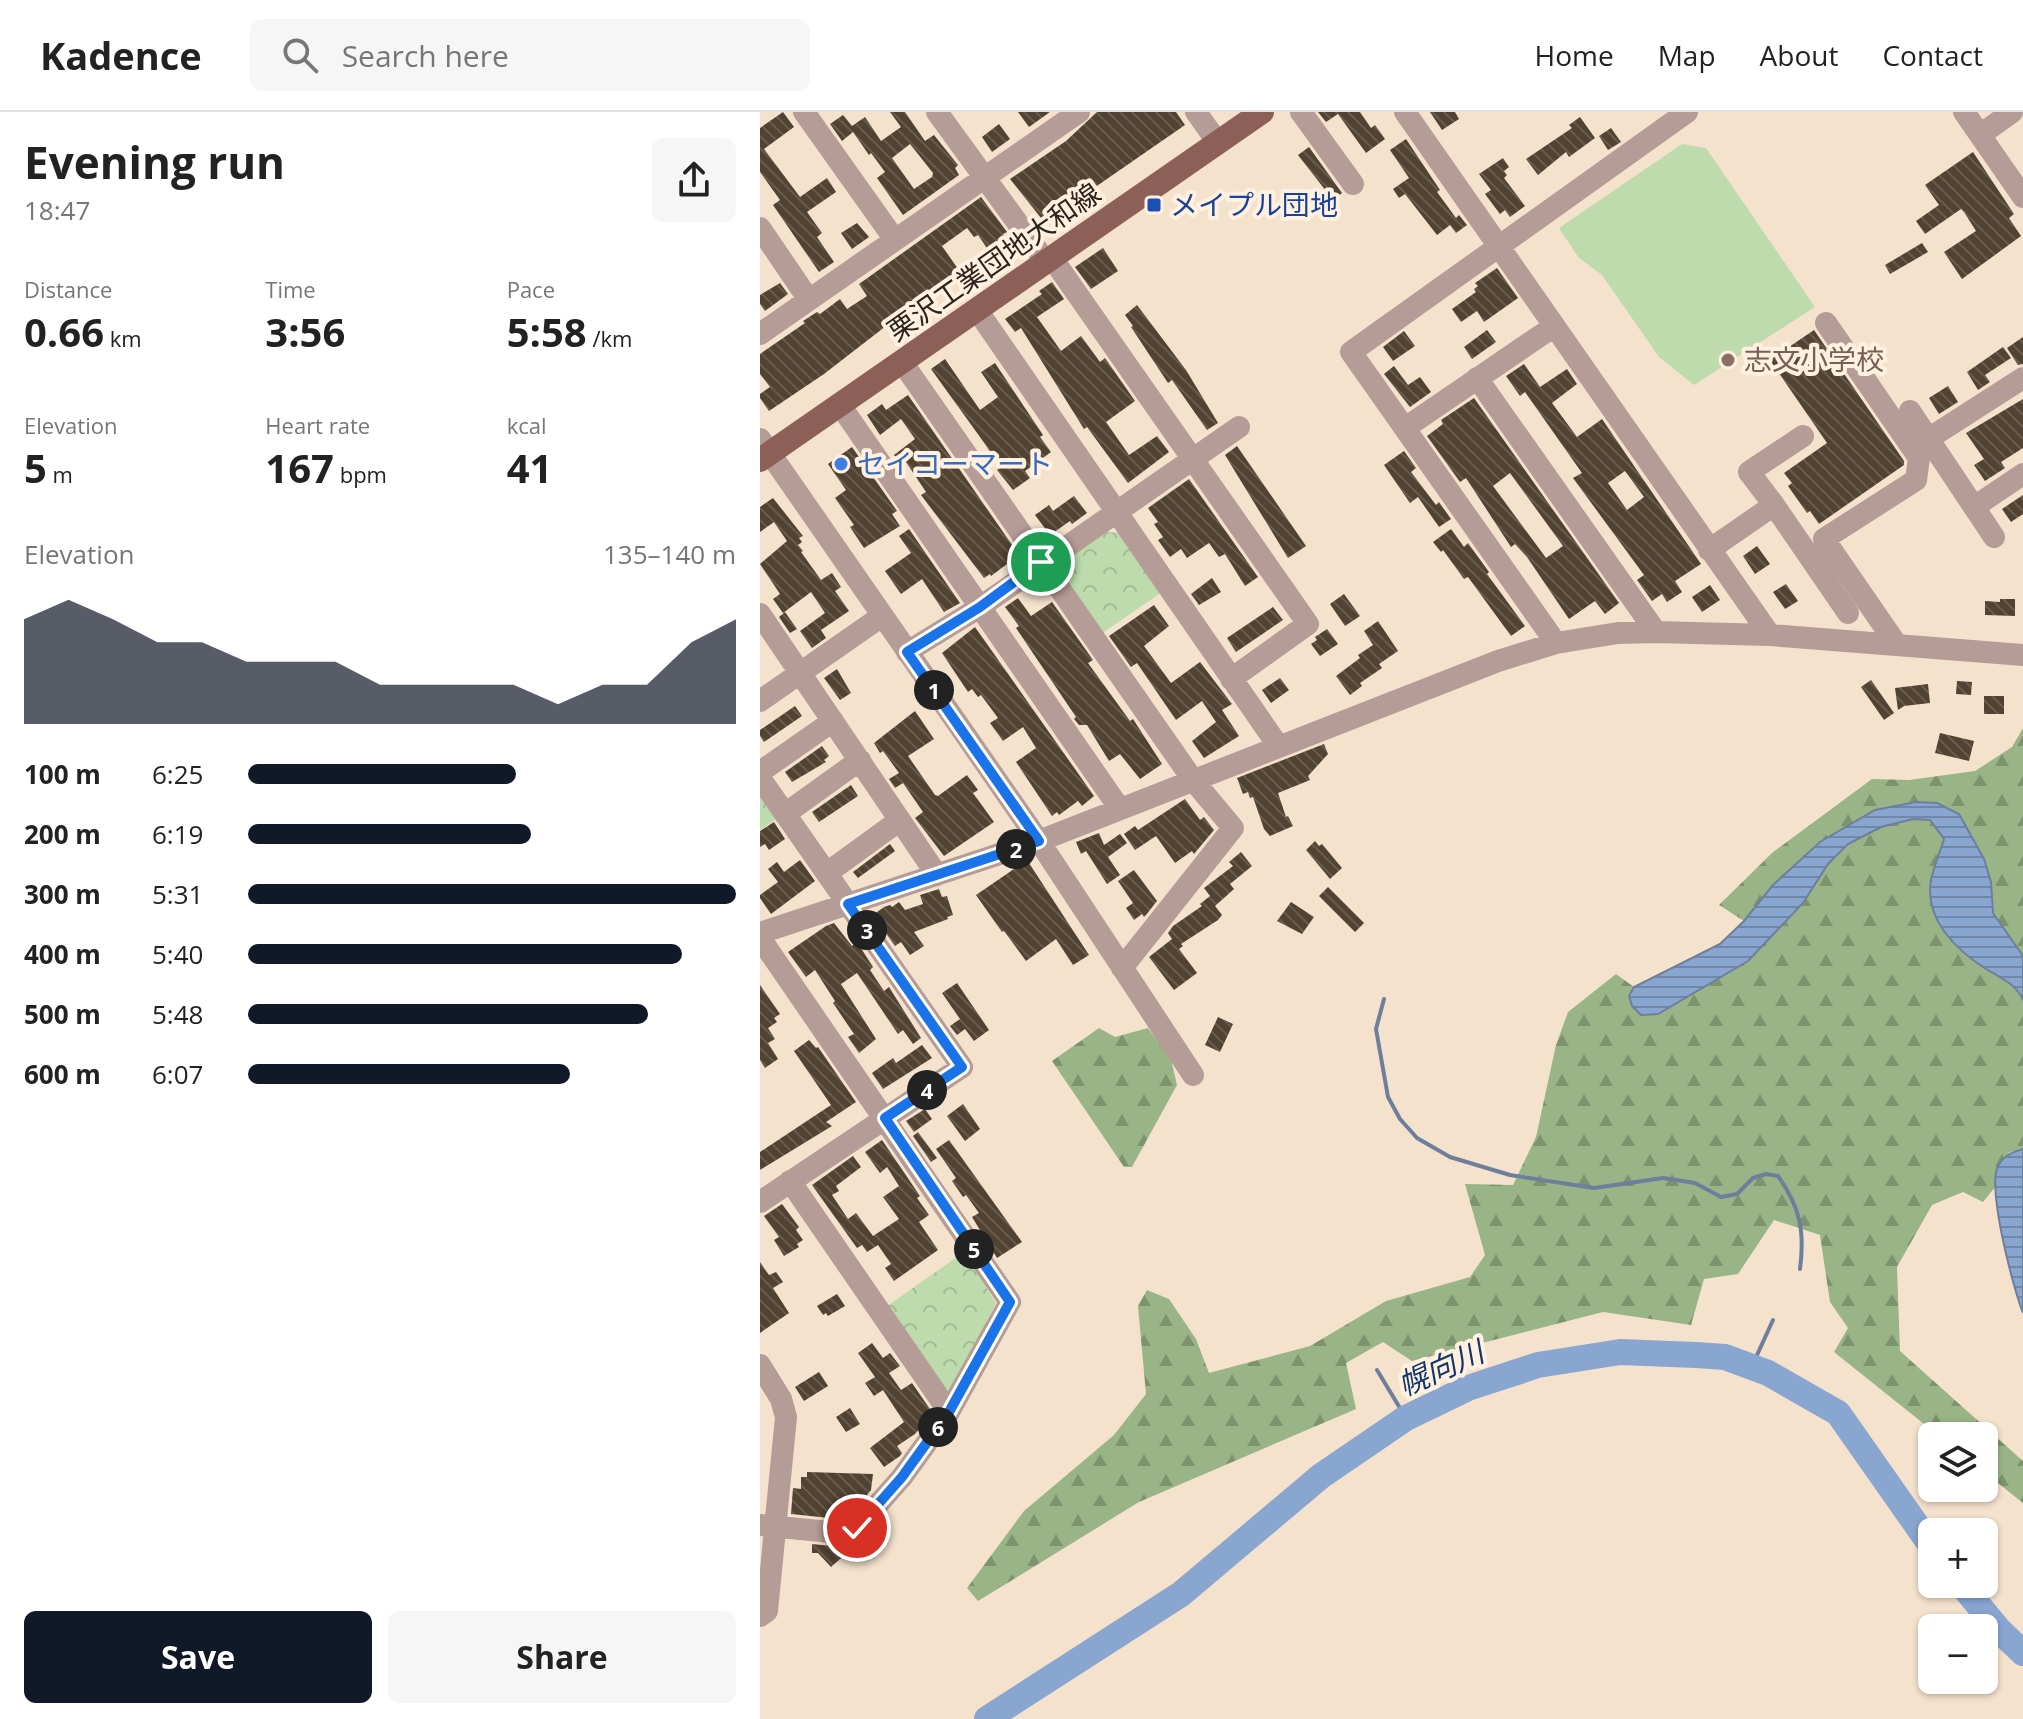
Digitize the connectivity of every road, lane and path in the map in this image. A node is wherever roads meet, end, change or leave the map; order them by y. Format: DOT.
graph roads {
  1 [pos="804,112"];
  2 [pos="937,112"];
  3 [pos="1196,112"];
  4 [pos="1262,112"];
  5 [pos="1301,112"];
  6 [pos="1405,112"];
  7 [pos="1687,112"];
  8 [pos="1964,112"];
  9 [pos="2012,112"];
  10 [pos="1073,114"];
  11 [pos="1980,135"];
  12 [pos="1218,143"];
  13 [pos="986,176"];
  14 [pos="1353,184"];
  15 [pos="2023,197"];
  16 [pos="760,228"];
  17 [pos="895,240"];
  18 [pos="1497,245"];
  19 [pos="1049,260"];
  20 [pos="809,300"];
  21 [pos="977,310"];
  22 [pos="1826,323"];
  23 [pos="1553,327"];
  24 [pos="760,334"];
  25 [pos="902,362"];
  26 [pos="1477,378"];
  27 [pos="2023,378"];
  28 [pos="840,405"];
  29 [pos="1910,411"];
  30 [pos="1239,427"];
  31 [pos="1405,428"];
  32 [pos="1803,436"];
  33 [pos="1928,439"];
  34 [pos="763,451"];
  35 [pos="1192,459"];
  36 [pos="2023,474"];
  37 [pos="1774,505"];
  38 [pos="1974,507"];
  39 [pos="1116,512"];
  40 [pos="1994,537"];
  41 [pos="1814,545"];
  42 [pos="1709,550"];
  43 [pos="1041,562"];
  44 [pos="980,607"];
  45 [pos="1848,613"];
  46 [pos="760,614"];
  47 [pos="882,616"];
  48 [pos="1656,632"];
  49 [pos="1770,635"];
  50 [pos="1556,643"];
  51 [pos="1897,645"];
  52 [pos="907,652"];
  53 [pos="2023,655"];
  54 [pos="801,673"];
  55 [pos="1231,679"];
  56 [pos="760,701"];
  57 [pos="833,721"];
  58 [pos="1279,747"];
  59 [pos="860,760"];
  60 [pos="760,775"];
  61 [pos="1193,780"];
  62 [pos="1120,809"];
  63 [pos="785,814"];
  64 [pos="900,820"];
  65 [pos="1039,841"];
  66 [pos="827,873"];
  67 [pos="937,875"];
  68 [pos="848,904"];
  69 [pos="760,936"];
  70 [pos="1122,968"];
  71 [pos="1193,1075"];
  72 [pos="885,1118"];
  73 [pos="790,1181"];
  74 [pos="760,1202"];
  75 [pos="760,1365"];
  76 [pos="949,1412"];
  77 [pos="768,1526"];
  78 [pos="760,1616"];
  1 -- 17 [label="street"];
  2 -- 13 [label="street"];
  3 -- 12 [label="street"];
  4 -- 12 [label="main road, 栗沢工業団地大和線"];
  5 -- 14 [label="street"];
  6 -- 18 [label="street"];
  7 -- 18 [label="street"];
  8 -- 11 [label="street"];
  9 -- 11 [label="street"];
  10 -- 13 [label="street"];
  11 -- 15 [label="street"];
  12 -- 19 [label="main road, 栗沢工業団地大和線"];
  13 -- 17 [label="street"];
  13 -- 19 [label="street"];
  16 -- 20 [label="street"];
  17 -- 20 [label="street"];
  18 -- 23 [label="street"];
  18 -- 31 [label="street"];
  19 -- 21 [label="main road, 栗沢工業団地大和線"];
  19 -- 35 [label="street"];
  20 -- 24 [label="street"];
  21 -- 25 [label="main road, 栗沢工業団地大和線"];
  21 -- 39 [label="street"];
  22 -- 41 [label="street"];
  23 -- 26 [label="street"];
  23 -- 42 [label="street"];
  25 -- 28 [label="main road, 栗沢工業団地大和線"];
  25 -- 43 [label="street"];
  26 -- 31 [label="street"];
  26 -- 48 [label="street"];
  27 -- 33 [label="street"];
  28 -- 34 [label="main road, 栗沢工業団地大和線"];
  28 -- 44 [label="street"];
  29 -- 33 [label="street"];
  30 -- 35 [label="street"];
  31 -- 50 [label="street"];
  32 -- 37 [label="street"];
  33 -- 38 [label="street"];
  34 -- 47 [label="street"];
  35 -- 39 [label="street"];
  35 -- 55 [label="street"];
  36 -- 38 [label="street"];
  37 -- 41 [label="street"];
  37 -- 42 [label="street"];
  38 -- 40 [label="street"];
  39 -- 43 [label="street"];
  39 -- 55 [label="street"];
  41 -- 45 [label="street"];
  41 -- 51 [label="street"];
  42 -- 49 [label="street"];
  43 -- 44 [label="street"];
  43 -- 61 [label="street"];
  44 -- 52 [label="street"];
  44 -- 62 [label="street"];
  46 -- 54 [label="street"];
  47 -- 52 [label="street"];
  47 -- 54 [label="street"];
  48 -- 49 [label="street"];
  48 -- 50 [label="street"];
  49 -- 51 [label="street"];
  50 -- 58 [label="street"];
  51 -- 53 [label="street"];
  52 -- 65 [label="street"];
  54 -- 56 [label="street"];
  54 -- 57 [label="street"];
  55 -- 58 [label="street"];
  57 -- 59 [label="street"];
  57 -- 60 [label="street"];
  58 -- 61 [label="street"];
  59 -- 63 [label="street"];
  59 -- 64 [label="street"];
  60 -- 63 [label="street"];
  61 -- 62 [label="street"];
  61 -- 70 [label="street"];
  62 -- 65 [label="street"];
  63 -- 66 [label="street"];
  64 -- 66 [label="street"];
  64 -- 67 [label="street"];
  65 -- 67 [label="street"];
  65 -- 70 [label="street"];
  66 -- 68 [label="street"];
  67 -- 68 [label="street"];
  68 -- 69 [label="street"];
  68 -- 72 [label="street"];
  69 -- 72 [label="street"];
  70 -- 71 [label="street"];
  72 -- 73 [label="street"];
  72 -- 76 [label="street"];
  73 -- 74 [label="street"];
  73 -- 76 [label="street"];
  75 -- 77 [label="street"];
  76 -- 77 [label="street"];
  77 -- 78 [label="street"];
}
